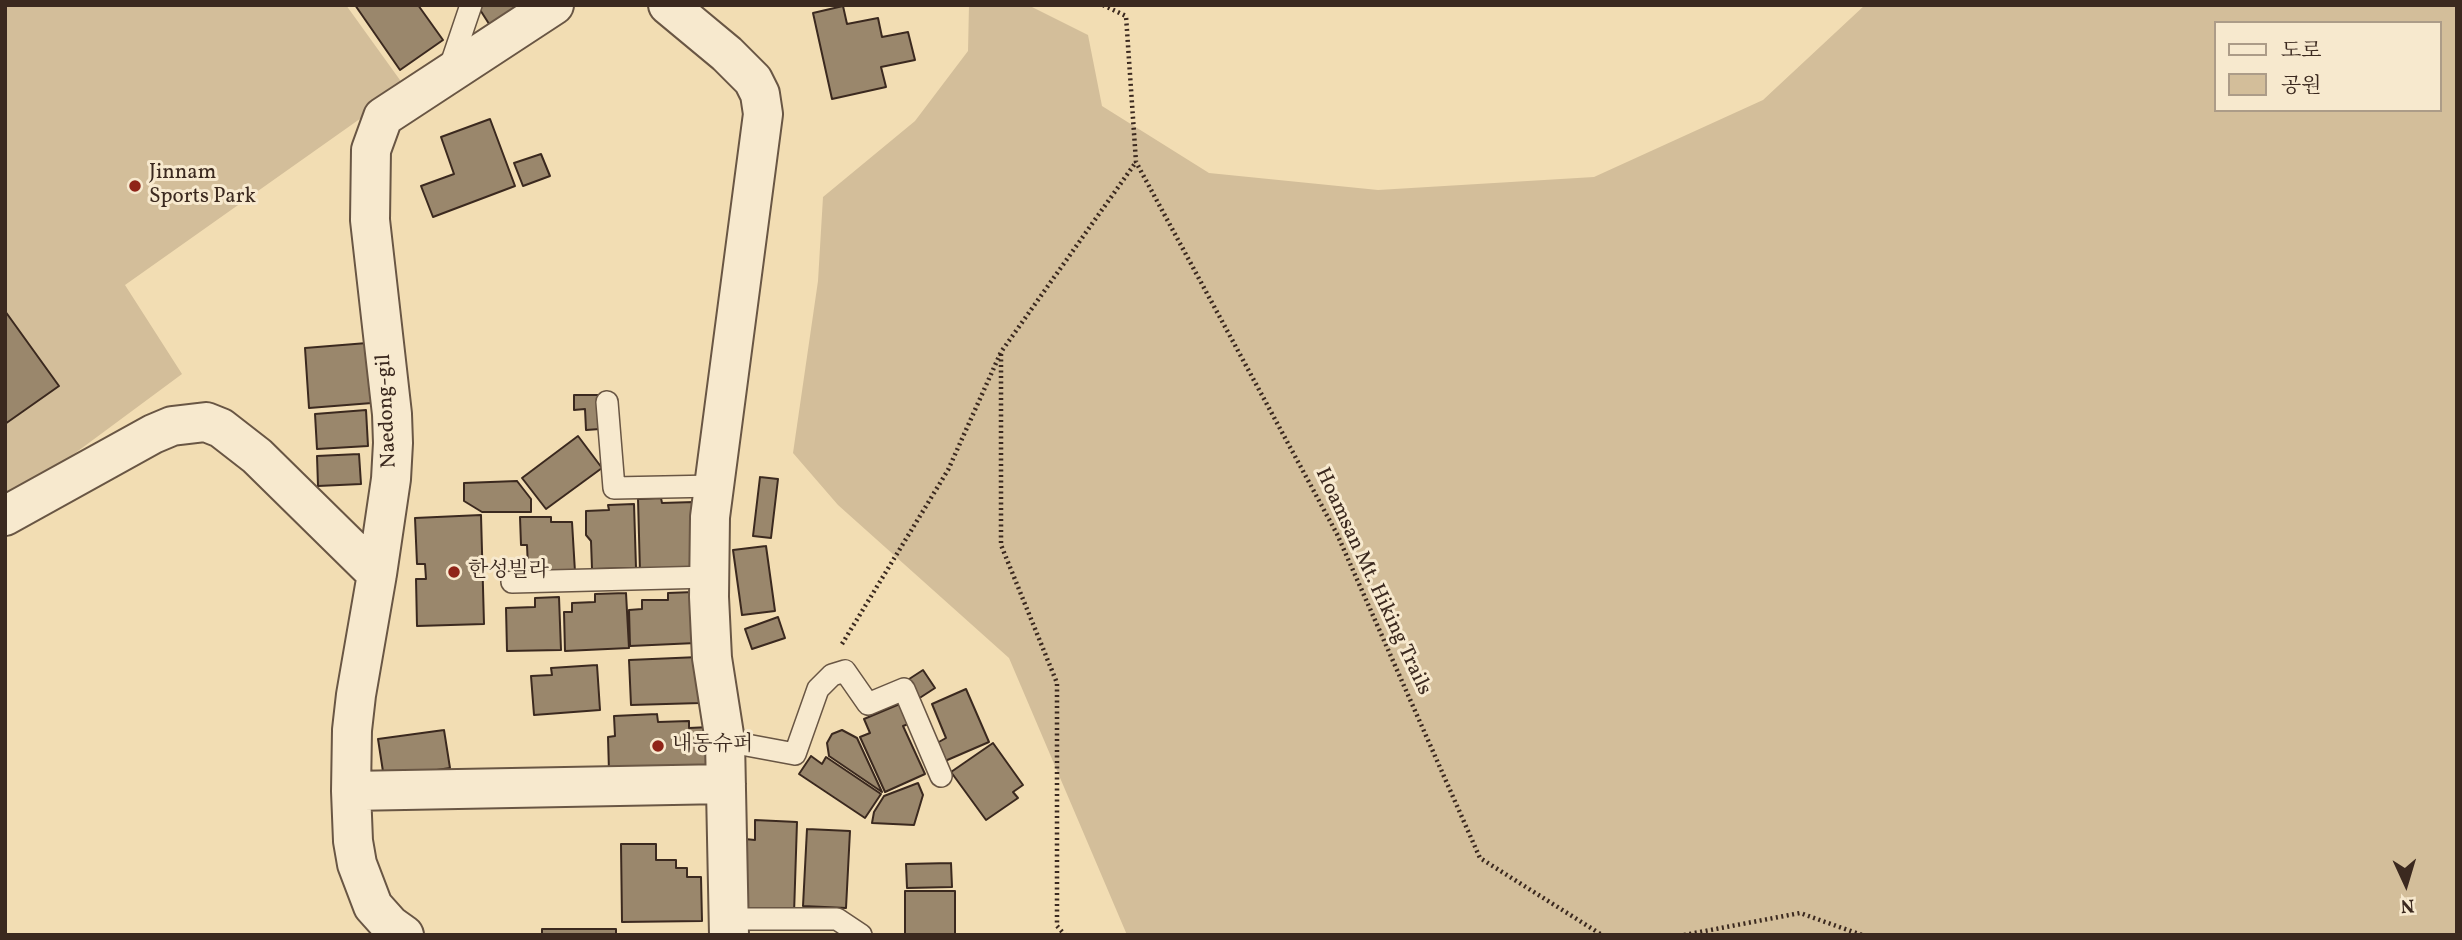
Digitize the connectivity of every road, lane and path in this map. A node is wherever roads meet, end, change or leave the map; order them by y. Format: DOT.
graph roads {
  1 [pos="471,5"];
  2 [pos="554,5"];
  3 [pos="668,5"];
  4 [pos="1103,5"];
  5 [pos="447,75"];
  6 [pos="1136,162"];
  7 [pos="1001,352"];
  8 [pos="607,402"];
  9 [pos="715,486"];
  10 [pos="5,516"];
  11 [pos="377,573"];
  12 [pos="710,577"];
  13 [pos="512,582"];
  14 [pos="818,689"];
  15 [pos="725,741"];
  16 [pos="941,776"];
  17 [pos="726,784"];
  18 [pos="351,791"];
  19 [pos="728,927"];
  20 [pos="404,935"];
  21 [pos="860,935"];
  22 [pos="1065,935"];
  23 [pos="1602,935"];
  24 [pos="1684,935"];
  25 [pos="1861,935"];
  1 -- 5 [label="lane"];
  2 -- 5 [label="street, Naedong-gil"];
  3 -- 9 [label="street"];
  4 -- 6 [label="path, Hoamsan Mt. Hiking Trails"];
  5 -- 11 [label="street, Naedong-gil"];
  6 -- 7 [label="path"];
  6 -- 23 [label="path, Hoamsan Mt. Hiking Trails"];
  7 -- 14 [label="path"];
  7 -- 22 [label="path"];
  8 -- 9 [label="lane"];
  9 -- 12 [label="street"];
  10 -- 11 [label="street"];
  11 -- 18 [label="street, Naedong-gil"];
  12 -- 13 [label="lane"];
  12 -- 15 [label="street"];
  14 -- 15 [label="lane"];
  14 -- 16 [label="lane"];
  15 -- 17 [label="street"];
  17 -- 18 [label="street"];
  17 -- 19 [label="street"];
  18 -- 20 [label="street, Naedong-gil"];
  19 -- 21 [label="lane"];
  24 -- 25 [label="path"];
}
